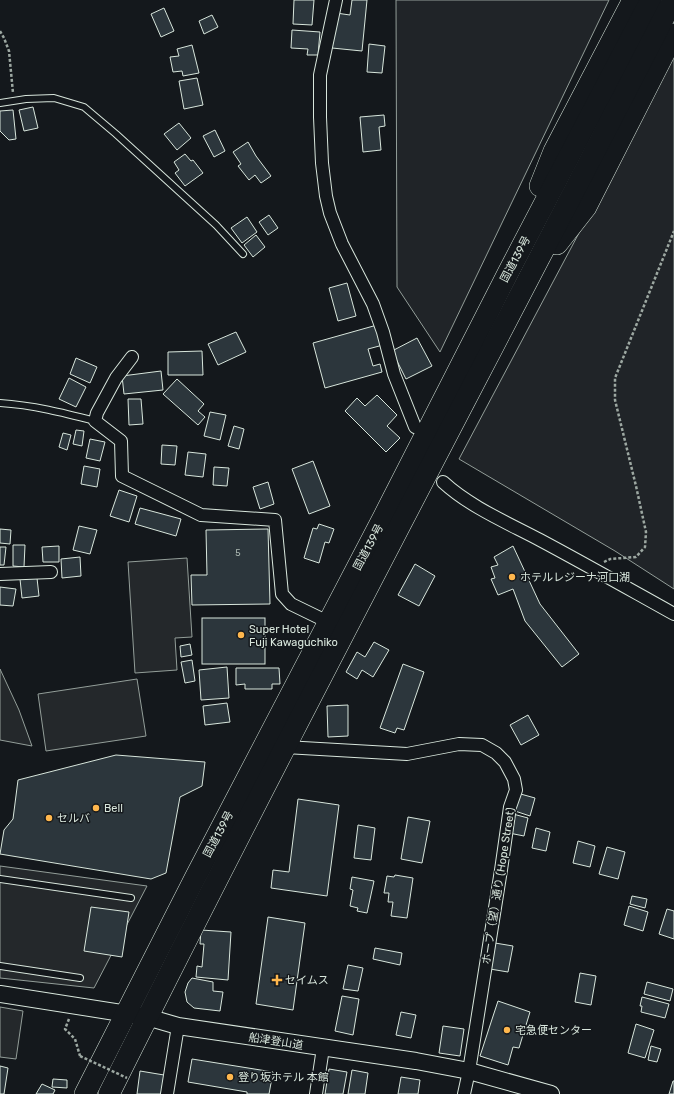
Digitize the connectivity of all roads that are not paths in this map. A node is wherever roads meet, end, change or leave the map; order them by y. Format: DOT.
graph roads {
  1 [pos="336,0"];
  2 [pos="633,0"];
  3 [pos="651,0"];
  4 [pos="673,0"];
  5 [pos="674,34"];
  6 [pos="0,104"];
  7 [pos="243,254"];
  8 [pos="508,273"];
  9 [pos="526,283"];
  10 [pos="132,358"];
  11 [pos="0,403"];
  12 [pos="95,421"];
  13 [pos="415,427"];
  14 [pos="443,482"];
  15 [pos="51,572"];
  16 [pos="0,574"];
  17 [pos="674,614"];
  18 [pos="328,622"];
  19 [pos="285,746"];
  20 [pos="0,879"];
  21 [pos="131,898"];
  22 [pos="0,966"];
  23 [pos="80,978"];
  24 [pos="0,994"];
  25 [pos="126,1013"];
  26 [pos="147,1016"];
  27 [pos="178,1026"];
  28 [pos="324,1048"];
  29 [pos="469,1071"];
  30 [pos="84,1094"];
  31 [pos="108,1094"];
  32 [pos="167,1094"];
  33 [pos="316,1094"];
  34 [pos="464,1094"];
  35 [pos="551,1094"];
  1 -- 13 [label="street"];
  2 -- 8 [label="highway"];
  3 -- 8 [label="highway, 国道139号"];
  4 -- 9 [label="highway, 国道139号"];
  5 -- 9 [label="highway"];
  6 -- 7 [label="lane"];
  8 -- 18 [label="highway, 国道139号"];
  9 -- 19 [label="highway, 国道139号"];
  10 -- 12 [label="street"];
  11 -- 12 [label="lane"];
  12 -- 18 [label="street"];
  14 -- 17 [label="street"];
  15 -- 16 [label="street"];
  18 -- 25 [label="highway, 国道139号"];
  19 -- 26 [label="highway, 国道139号"];
  19 -- 29 [label="street, ホープ（望）通り (Hope Street)"];
  20 -- 21 [label="lane"];
  22 -- 23 [label="lane"];
  24 -- 25 [label="street, 船津登山道"];
  25 -- 26 [label="street, 船津登山道"];
  25 -- 30 [label="highway, 国道139号"];
  26 -- 27 [label="street, 船津登山道"];
  26 -- 31 [label="highway, 国道139号"];
  27 -- 28 [label="street, 船津登山道"];
  27 -- 32 [label="street"];
  28 -- 29 [label="street, 船津登山道"];
  28 -- 33 [label="street"];
  29 -- 34 [label="street, ホープ（望）通り (Hope Street)"];
  29 -- 35 [label="street, 船津登山道"];
}
